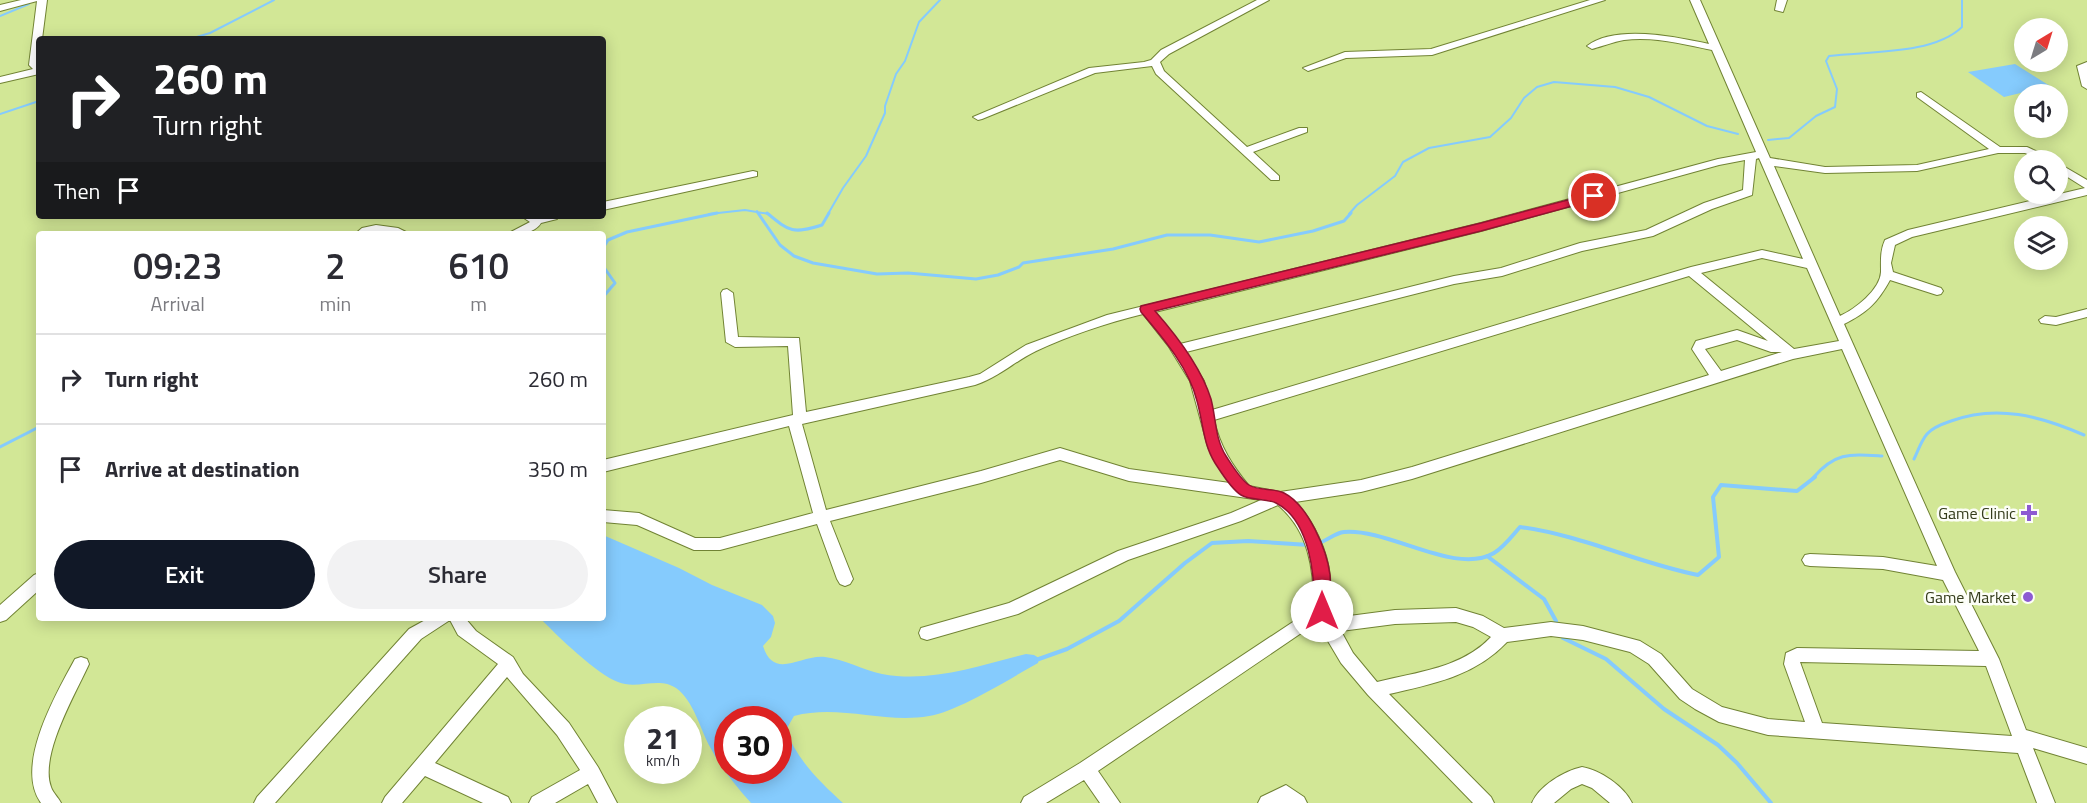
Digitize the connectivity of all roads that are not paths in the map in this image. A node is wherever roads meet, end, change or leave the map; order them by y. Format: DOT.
graph roads {
  1 [pos="33,0"];
  2 [pos="42,0"];
  3 [pos="1264,0"];
  4 [pos="1600,0"];
  5 [pos="1695,0"];
  6 [pos="0,8"];
  7 [pos="40,36"];
  8 [pos="1592,46"];
  9 [pos="1716,48"];
  10 [pos="1155,62"];
  11 [pos="2087,65"];
  12 [pos="1308,68"];
  13 [pos="36,69"];
  14 [pos="36,70"];
  15 [pos="0,73"];
  16 [pos="0,80"];
  17 [pos="2087,87"];
  18 [pos="1920,95"];
  19 [pos="978,117"];
  20 [pos="1303,130"];
  21 [pos="1998,150"];
  22 [pos="2014,150"];
  23 [pos="1246,151"];
  24 [pos="1760,157"];
  25 [pos="2068,173"];
  26 [pos="753,174"];
  27 [pos="1275,178"];
  28 [pos="2087,185"];
  29 [pos="2087,191"];
  30 [pos="606,205"];
  31 [pos="532,219"];
  32 [pos="366,231"];
  33 [pos="392,231"];
  34 [pos="520,231"];
  35 [pos="1812,265"];
  36 [pos="1691,271"];
  37 [pos="1887,274"];
  38 [pos="1937,291"];
  39 [pos="726,293"];
  40 [pos="1146,309"];
  41 [pos="2087,313"];
  42 [pos="2045,320"];
  43 [pos="1838,322"];
  44 [pos="1846,344"];
  45 [pos="1178,349"];
  46 [pos="1788,351"];
  47 [pos="1719,378"];
  48 [pos="1208,417"];
  49 [pos="797,420"];
  50 [pos="606,465"];
  51 [pos="1245,490"];
  52 [pos="1280,498"];
  53 [pos="606,516"];
  54 [pos="821,516"];
  55 [pos="1810,560"];
  56 [pos="1948,574"];
  57 [pos="845,579"];
  58 [pos="36,583"];
  59 [pos="0,615"];
  60 [pos="1325,619"];
  61 [pos="438,621"];
  62 [pos="457,621"];
  63 [pos="927,633"];
  64 [pos="1503,635"];
  65 [pos="1990,658"];
  66 [pos="81,664"];
  67 [pos="508,664"];
  68 [pos="1374,690"];
  69 [pos="1816,729"];
  70 [pos="2022,740"];
  71 [pos="2087,756"];
  72 [pos="422,766"];
  73 [pos="1086,769"];
  74 [pos="592,773"];
  75 [pos="52,803"];
  76 [pos="263,803"];
  77 [pos="391,803"];
  78 [pos="502,803"];
  79 [pos="538,803"];
  80 [pos="608,803"];
  81 [pos="1030,803"];
  82 [pos="1111,803"];
  83 [pos="1267,803"];
  84 [pos="1298,803"];
  85 [pos="1485,803"];
  86 [pos="1541,803"];
  87 [pos="1623,803"];
  88 [pos="2046,803"];
  1 -- 6 [label="street"];
  2 -- 7 [label="street"];
  3 -- 10 [label="street"];
  4 -- 12 [label="street"];
  5 -- 9 [label="street"];
  8 -- 9 [label="street"];
  9 -- 24 [label="street"];
  10 -- 19 [label="street"];
  10 -- 23 [label="street"];
  11 -- 17 [label="street"];
  13 -- 15 [label="street"];
  14 -- 16 [label="street"];
  18 -- 21 [label="street"];
  20 -- 23 [label="street"];
  21 -- 22 [label="street"];
  21 -- 24 [label="street"];
  23 -- 27 [label="street"];
  24 -- 35 [label="street"];
  24 -- 40 [label="street"];
  24 -- 45 [label="street"];
  25 -- 28 [label="street"];
  26 -- 30 [label="street"];
  29 -- 37 [label="street"];
  31 -- 34 [label="street"];
  32 -- 33 [label="street"];
  35 -- 36 [label="street"];
  35 -- 43 [label="street"];
  36 -- 46 [label="street"];
  36 -- 48 [label="street"];
  37 -- 38 [label="street"];
  37 -- 43 [label="street"];
  39 -- 49 [label="street"];
  40 -- 45 [label="street"];
  40 -- 49 [label="street"];
  41 -- 42 [label="street"];
  43 -- 44 [label="street"];
  44 -- 46 [label="street"];
  44 -- 56 [label="street"];
  45 -- 48 [label="street"];
  46 -- 47 [label="street"];
  46 -- 47 [label="street"];
  47 -- 52 [label="street"];
  48 -- 51 [label="street"];
  49 -- 50 [label="street"];
  49 -- 54 [label="street"];
  51 -- 52 [label="street"];
  51 -- 54 [label="street"];
  52 -- 60 [label="street"];
  52 -- 63 [label="street"];
  53 -- 54 [label="street"];
  54 -- 57 [label="street"];
  55 -- 56 [label="street"];
  56 -- 65 [label="street"];
  58 -- 59 [label="street"];
  60 -- 64 [label="street"];
  60 -- 68 [label="street"];
  60 -- 73 [label="street"];
  61 -- 76 [label="street"];
  62 -- 67 [label="street"];
  64 -- 68 [label="street"];
  64 -- 69 [label="street"];
  65 -- 69 [label="street"];
  65 -- 70 [label="street"];
  66 -- 75 [label="street"];
  67 -- 72 [label="street"];
  67 -- 74 [label="street"];
  68 -- 85 [label="street"];
  69 -- 70 [label="street"];
  70 -- 71 [label="street"];
  70 -- 88 [label="street"];
  72 -- 77 [label="street"];
  72 -- 78 [label="street"];
  73 -- 81 [label="street"];
  73 -- 82 [label="street"];
  74 -- 79 [label="street"];
  74 -- 80 [label="street"];
  83 -- 84 [label="street"];
  86 -- 87 [label="street"];
}
